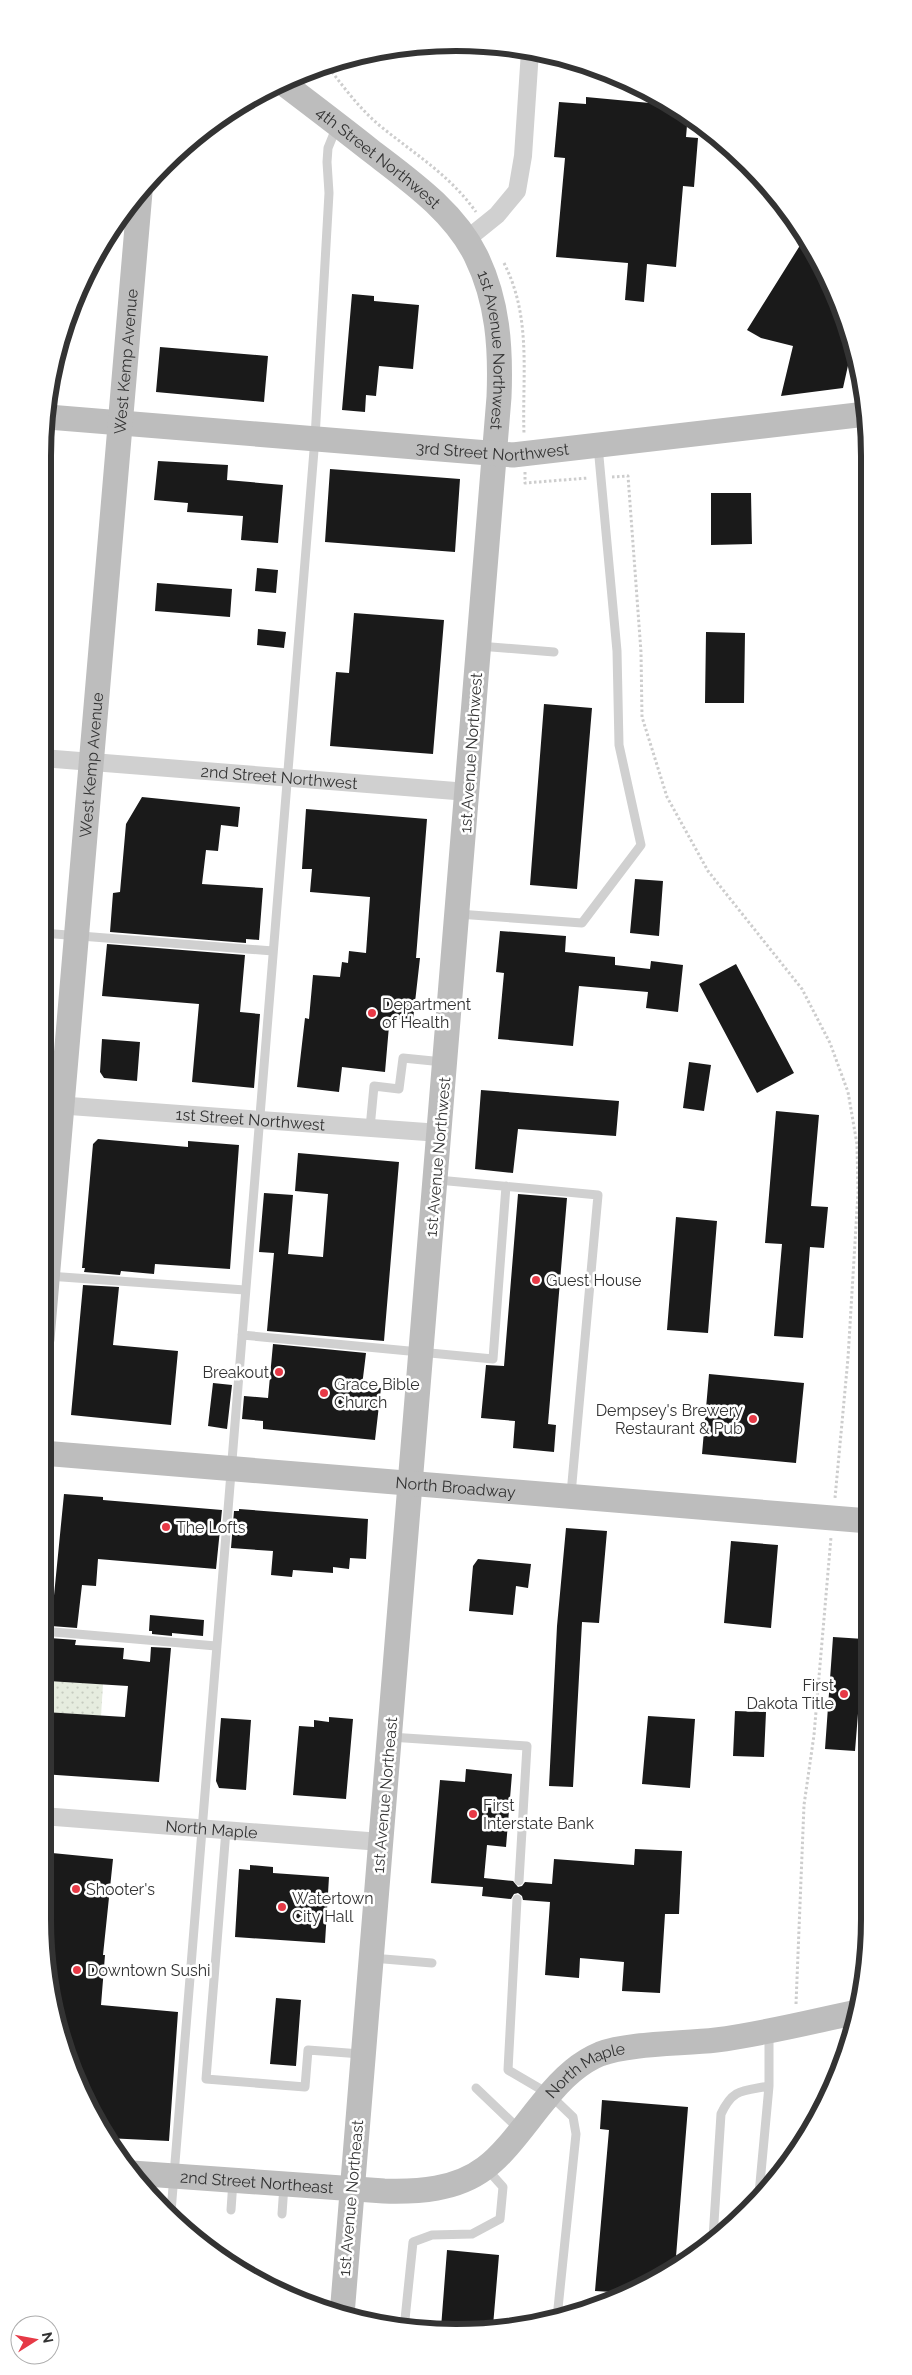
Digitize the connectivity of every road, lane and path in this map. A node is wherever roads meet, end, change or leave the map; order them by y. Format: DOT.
graph roads {
  1 [pos="530,58"];
  2 [pos="289,88"];
  3 [pos="337,125"];
  4 [pos="139,205"];
  5 [pos="466,240"];
  6 [pos="858,415"];
  7 [pos="53,417"];
  8 [pos="119,422"];
  9 [pos="315,438"];
  10 [pos="598,446"];
  11 [pos="494,454"];
  12 [pos="479,646"];
  13 [pos="554,652"];
  14 [pos="51,759"];
  15 [pos="90,762"];
  16 [pos="287,778"];
  17 [pos="468,792"];
  18 [pos="667,797"];
  19 [pos="458,914"];
  20 [pos="51,934"];
  21 [pos="76,936"];
  22 [pos="273,951"];
  23 [pos="446,1062"];
  24 [pos="52,1105"];
  25 [pos="259,1120"];
  26 [pos="370,1128"];
  27 [pos="51,1129"];
  28 [pos="440,1133"];
  29 [pos="436,1180"];
  30 [pos="506,1186"];
  31 [pos="51,1276"];
  32 [pos="245,1290"];
  33 [pos="242,1335"];
  34 [pos="422,1353"];
  35 [pos="51,1454"];
  36 [pos="230,1468"];
  37 [pos="411,1484"];
  38 [pos="571,1497"];
  39 [pos="833,1518"];
  40 [pos="861,1520"];
  41 [pos="51,1632"];
  42 [pos="216,1646"];
  43 [pos="389,1737"];
  44 [pos="51,1817"];
  45 [pos="201,1828"];
  46 [pos="226,1830"];
  47 [pos="380,1842"];
  48 [pos="519,1881"];
  49 [pos="517,1899"];
  50 [pos="371,1958"];
  51 [pos="432,1963"];
  52 [pos="849,2014"];
  53 [pos="796,2025"];
  54 [pos="768,2030"];
  55 [pos="363,2055"];
  56 [pos="769,2086"];
  57 [pos="476,2088"];
  58 [pos="549,2094"];
  59 [pos="520,2130"];
  60 [pos="486,2168"];
  61 [pos="142,2174"];
  62 [pos="174,2176"];
  63 [pos="233,2181"];
  64 [pos="284,2185"];
  65 [pos="761,2185"];
  66 [pos="352,2189"];
  67 [pos="171,2206"];
  68 [pos="231,2210"];
  69 [pos="282,2214"];
  70 [pos="712,2232"];
  71 [pos="343,2307"];
  72 [pos="558,2311"];
  73 [pos="405,2320"];
  1 -- 5 [label="street"];
  2 -- 3 [label="street, 4th Street Northwest"];
  3 -- 5 [label="street, 4th Street Northwest"];
  3 -- 9 [label="lane"];
  4 -- 8 [label="street, West Kemp Avenue"];
  5 -- 11 [label="street, 1st Avenue Northwest"];
  6 -- 10 [label="street, 3rd Street Northwest"];
  7 -- 8 [label="street, 3rd Street Northwest"];
  8 -- 9 [label="street, 3rd Street Northwest"];
  8 -- 15 [label="street, West Kemp Avenue"];
  9 -- 11 [label="street, 3rd Street Northwest"];
  9 -- 16 [label="lane"];
  10 -- 11 [label="street, 3rd Street Northwest"];
  10 -- 19 [label="lane"];
  11 -- 12 [label="street, 1st Avenue Northwest"];
  12 -- 13 [label="lane"];
  12 -- 17 [label="street, 1st Avenue Northwest"];
  14 -- 15 [label="street, 2nd Street Northwest"];
  15 -- 16 [label="street, 2nd Street Northwest"];
  15 -- 21 [label="street, West Kemp Avenue"];
  16 -- 17 [label="street, 2nd Street Northwest"];
  16 -- 22 [label="lane"];
  17 -- 19 [label="street, 1st Avenue Northwest"];
  18 -- 39 [label="path"];
  19 -- 23 [label="street, 1st Avenue Northwest"];
  20 -- 21 [label="lane"];
  21 -- 22 [label="lane"];
  21 -- 24 [label="street, West Kemp Avenue"];
  22 -- 25 [label="lane"];
  23 -- 26 [label="lane"];
  23 -- 28 [label="street, 1st Avenue Northwest"];
  24 -- 25 [label="street, 1st Street Northwest"];
  24 -- 27 [label="street, West Kemp Avenue"];
  25 -- 26 [label="street, 1st Street Northwest"];
  25 -- 32 [label="lane"];
  26 -- 28 [label="street, 1st Street Northwest"];
  28 -- 29 [label="street, 1st Avenue Northwest"];
  29 -- 30 [label="lane"];
  29 -- 34 [label="street, 1st Avenue Northwest"];
  30 -- 34 [label="lane"];
  30 -- 38 [label="lane"];
  31 -- 32 [label="lane"];
  32 -- 33 [label="lane"];
  33 -- 34 [label="lane"];
  33 -- 36 [label="lane"];
  34 -- 37 [label="street, 1st Avenue Northwest"];
  35 -- 36 [label="street, North Broadway"];
  36 -- 37 [label="street, North Broadway"];
  36 -- 42 [label="lane"];
  37 -- 38 [label="street, North Broadway"];
  37 -- 43 [label="street, 1st Avenue Northeast"];
  38 -- 39 [label="street, North Broadway"];
  39 -- 40 [label="street, North Broadway"];
  39 -- 53 [label="path"];
  41 -- 42 [label="lane"];
  42 -- 45 [label="lane"];
  43 -- 47 [label="street, 1st Avenue Northeast"];
  43 -- 48 [label="lane"];
  44 -- 45 [label="street, North Maple"];
  45 -- 46 [label="street, North Maple"];
  45 -- 62 [label="lane"];
  46 -- 47 [label="street, North Maple"];
  46 -- 55 [label="lane"];
  47 -- 50 [label="street, 1st Avenue Northeast"];
  49 -- 58 [label="lane"];
  50 -- 51 [label="lane"];
  50 -- 55 [label="street, 1st Avenue Northeast"];
  52 -- 53 [label="street, North Maple"];
  53 -- 54 [label="street, North Maple"];
  54 -- 56 [label="lane"];
  54 -- 58 [label="street, North Maple"];
  55 -- 66 [label="street, 1st Avenue Northeast"];
  56 -- 65 [label="lane"];
  56 -- 70 [label="lane"];
  57 -- 59 [label="lane"];
  58 -- 59 [label="street, North Maple"];
  58 -- 72 [label="lane"];
  59 -- 60 [label="street, North Maple"];
  60 -- 66 [label="street, North Maple"];
  60 -- 73 [label="lane"];
  61 -- 62 [label="street, 2nd Street Northeast"];
  62 -- 63 [label="street, 2nd Street Northeast"];
  62 -- 67 [label="lane"];
  63 -- 64 [label="street, 2nd Street Northeast"];
  63 -- 68 [label="lane"];
  64 -- 66 [label="street, 2nd Street Northeast"];
  64 -- 69 [label="lane"];
  66 -- 71 [label="street, 1st Avenue Northeast"];
}
